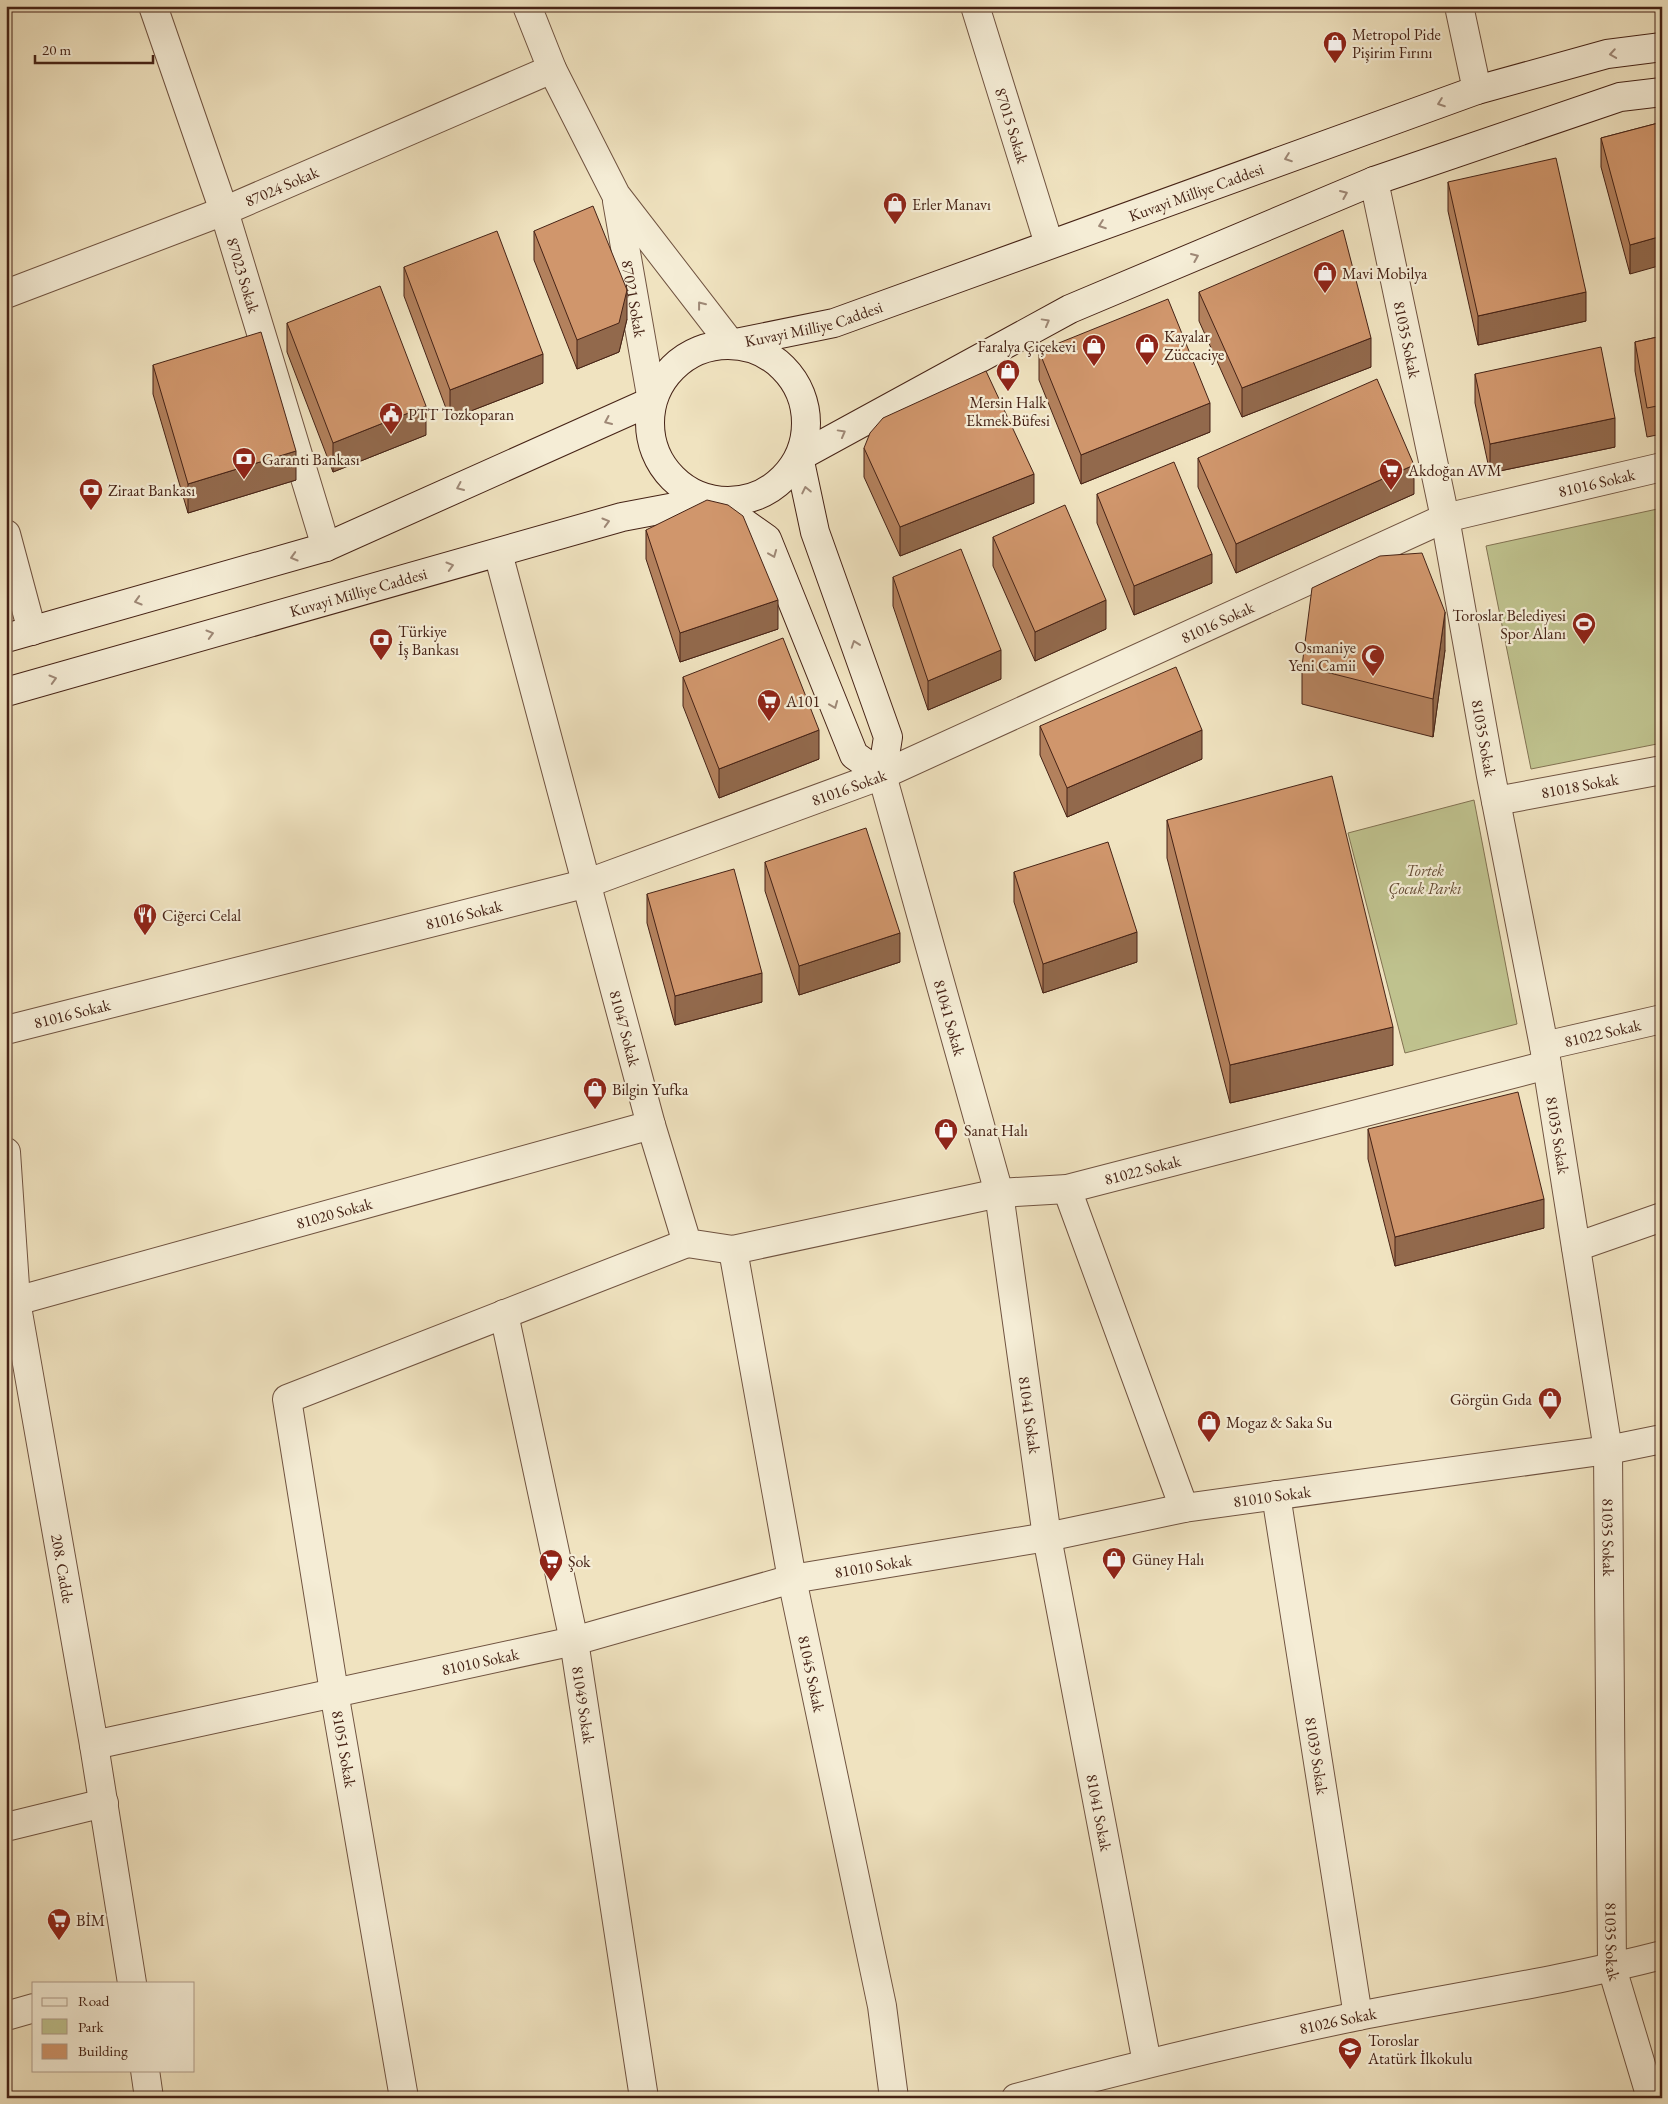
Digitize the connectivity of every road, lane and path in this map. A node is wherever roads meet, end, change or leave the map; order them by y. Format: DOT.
graph roads {
  1 [pos="153,6"];
  2 [pos="527,6"];
  3 [pos="975,6"];
  4 [pos="1459,6"];
  5 [pos="1662,47"];
  6 [pos="552,69"];
  7 [pos="1478,90"];
  8 [pos="1662,92"];
  9 [pos="1374,181"];
  10 [pos="616,195"];
  11 [pos="224,211"];
  12 [pos="1050,244"];
  13 [pos="6,294"];
  14 [pos="731,344"];
  15 [pos="652,401"];
  16 [pos="799,457"];
  17 [pos="1662,467"];
  18 [pos="712,500"];
  19 [pos="1445,518"];
  20 [pos="6,534"];
  21 [pos="326,548"];
  22 [pos="498,553"];
  23 [pos="19,634"];
  24 [pos="6,692"];
  25 [pos="1662,770"];
  26 [pos="882,774"];
  27 [pos="1496,801"];
  28 [pos="588,883"];
  29 [pos="1662,1019"];
  30 [pos="6,1030"];
  31 [pos="1545,1056"];
  32 [pos="651,1125"];
  33 [pos="6,1152"];
  34 [pos="1067,1189"];
  35 [pos="999,1193"];
  36 [pos="1662,1217"];
  37 [pos="687,1243"];
  38 [pos="1576,1247"];
  39 [pos="733,1250"];
  40 [pos="16,1300"];
  41 [pos="504,1314"];
  42 [pos="1662,1439"];
  43 [pos="1608,1450"];
  44 [pos="1276,1495"];
  45 [pos="1184,1508"];
  46 [pos="1047,1537"];
  47 [pos="792,1579"];
  48 [pos="574,1641"];
  49 [pos="334,1692"];
  50 [pos="94,1745"];
  51 [pos="104,1803"];
  52 [pos="6,1827"];
  53 [pos="1662,1955"];
  54 [pos="1612,1968"];
  55 [pos="127,1981"];
  56 [pos="32,2009"];
  57 [pos="6,2016"];
  58 [pos="1358,2016"];
  59 [pos="1147,2063"];
  60 [pos="145,2072"];
  61 [pos="149,2098"];
  62 [pos="404,2098"];
  63 [pos="644,2098"];
  64 [pos="894,2098"];
  65 [pos="1016,2098"];
  66 [pos="1651,2098"];
  1 -- 11 [label="street, 87023 Sokak"];
  2 -- 6 [label="street, 87021 Sokak"];
  3 -- 12 [label="street, 87015 Sokak"];
  4 -- 7 [label="street"];
  5 -- 7 [label="street, Kuvayi Milliye Caddesi, one-way"];
  6 -- 10 [label="street, 87021 Sokak"];
  6 -- 11 [label="street, 87024 Sokak"];
  7 -- 12 [label="street, Kuvayi Milliye Caddesi, one-way"];
  8 -- 9 [label="street"];
  16 -- 9 [label="street, one-way"];
  9 -- 19 [label="street, 81035 Sokak"];
  14 -- 10 [label="street, 87021 Sokak, one-way"];
  10 -- 15 [label="street, 87021 Sokak"];
  11 -- 13 [label="street, 87024 Sokak"];
  11 -- 21 [label="street, 87023 Sokak"];
  12 -- 14 [label="street, Kuvayi Milliye Caddesi"];
  14 -- 15 [label="street"];
  14 -- 16 [label="street"];
  15 -- 18 [label="street"];
  15 -- 21 [label="street, one-way"];
  16 -- 18 [label="street"];
  26 -- 16 [label="street, one-way"];
  17 -- 19 [label="street, 81016 Sokak"];
  22 -- 18 [label="street, Kuvayi Milliye Caddesi, one-way"];
  18 -- 26 [label="street, one-way"];
  19 -- 26 [label="street, 81016 Sokak"];
  19 -- 27 [label="street, 81035 Sokak"];
  20 -- 23 [label="street"];
  21 -- 23 [label="street, one-way"];
  24 -- 22 [label="street, Kuvayi Milliye Caddesi, one-way"];
  22 -- 28 [label="street, 81047 Sokak"];
  25 -- 27 [label="street, 81018 Sokak"];
  26 -- 28 [label="street, 81016 Sokak"];
  26 -- 35 [label="street, 81041 Sokak"];
  27 -- 31 [label="street, 81035 Sokak"];
  28 -- 30 [label="street, 81016 Sokak"];
  28 -- 32 [label="street, 81047 Sokak"];
  29 -- 31 [label="street, 81022 Sokak"];
  31 -- 34 [label="street, 81022 Sokak"];
  31 -- 38 [label="street, 81035 Sokak"];
  32 -- 37 [label="street, 81047 Sokak"];
  32 -- 40 [label="street, 81020 Sokak"];
  33 -- 40 [label="street, 208. Cadde"];
  34 -- 35 [label="street, 81022 Sokak"];
  34 -- 45 [label="street"];
  35 -- 39 [label="street, 81022 Sokak"];
  35 -- 46 [label="street, 81041 Sokak"];
  36 -- 38 [label="street"];
  37 -- 39 [label="street"];
  37 -- 41 [label="street"];
  38 -- 43 [label="street, 81035 Sokak"];
  39 -- 47 [label="street, 81045 Sokak"];
  40 -- 50 [label="street, 208. Cadde"];
  41 -- 48 [label="street, 81049 Sokak"];
  41 -- 49 [label="street, 81051 Sokak"];
  42 -- 43 [label="street, 81010 Sokak"];
  43 -- 44 [label="street, 81010 Sokak"];
  43 -- 54 [label="street, 81035 Sokak"];
  44 -- 45 [label="street, 81010 Sokak"];
  44 -- 58 [label="street, 81039 Sokak"];
  45 -- 46 [label="street, 81010 Sokak"];
  46 -- 47 [label="street, 81010 Sokak"];
  46 -- 59 [label="street, 81041 Sokak"];
  47 -- 48 [label="street, 81010 Sokak"];
  47 -- 64 [label="street, 81045 Sokak"];
  48 -- 49 [label="street, 81010 Sokak"];
  48 -- 63 [label="street, 81049 Sokak"];
  49 -- 50 [label="street, 81010 Sokak"];
  49 -- 62 [label="street, 81051 Sokak"];
  50 -- 51 [label="street, 208. Cadde"];
  51 -- 52 [label="street"];
  51 -- 55 [label="street, 208. Cadde"];
  53 -- 54 [label="street, 81026 Sokak"];
  54 -- 58 [label="street, 81026 Sokak"];
  54 -- 66 [label="street, 81035 Sokak"];
  56 -- 57 [label="street"];
  58 -- 59 [label="street, 81026 Sokak"];
  59 -- 65 [label="street, 81026 Sokak"];
  60 -- 61 [label="street"];
}
